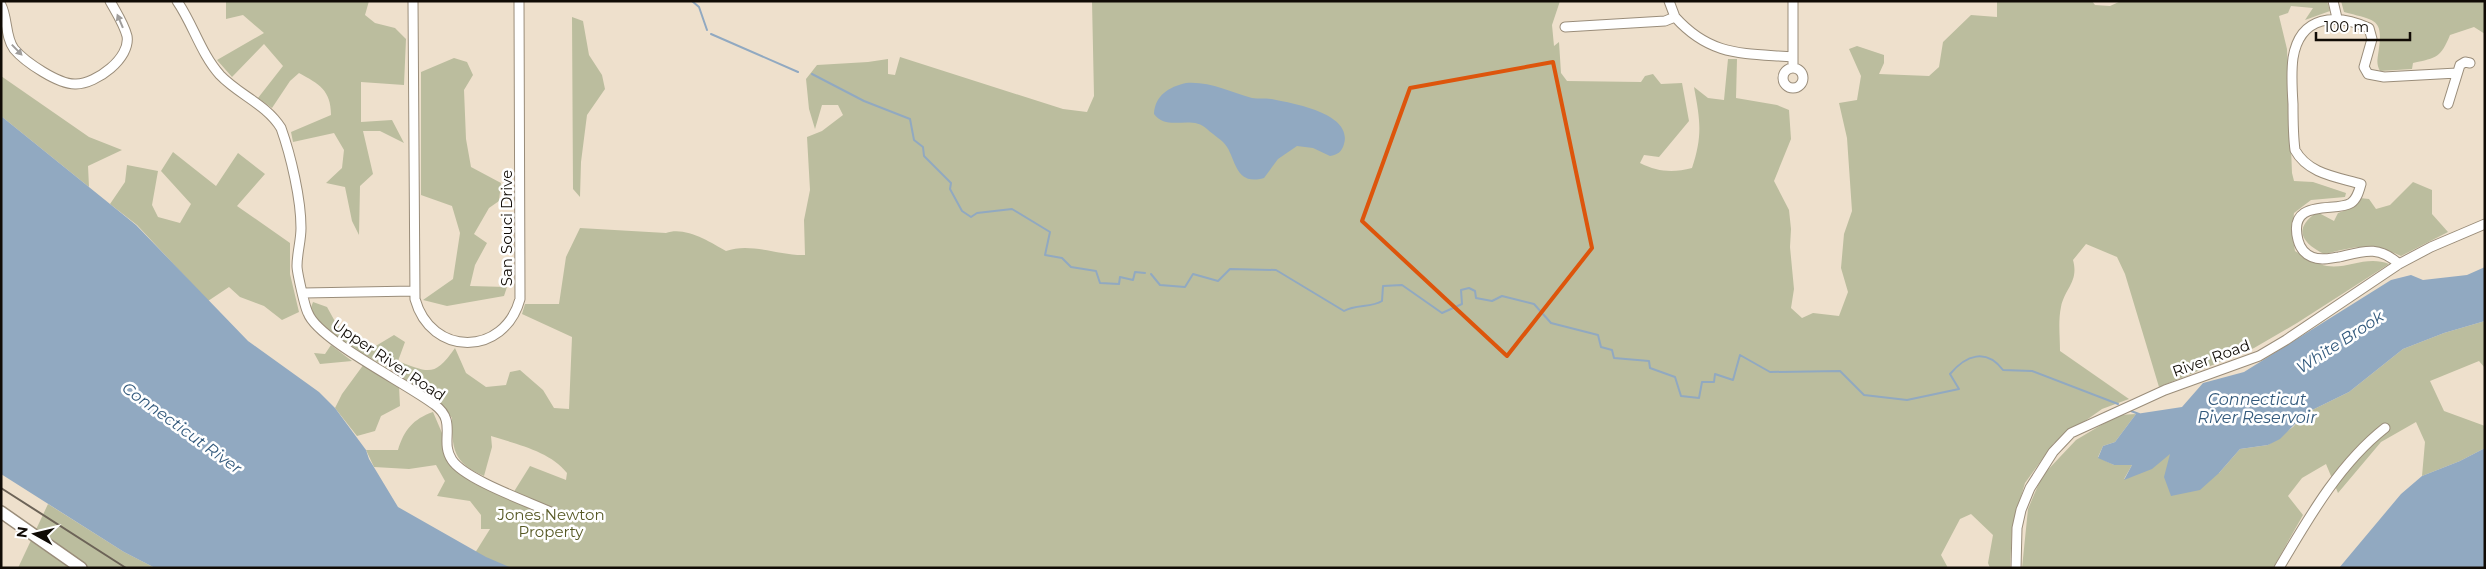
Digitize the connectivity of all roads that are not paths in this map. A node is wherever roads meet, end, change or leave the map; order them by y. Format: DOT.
graph roads {
  1 [pos="110,1"];
  2 [pos="177,1"];
  3 [pos="413,1"];
  4 [pos="519,1"];
  5 [pos="1669,1"];
  6 [pos="1793,1"];
  7 [pos="2333,1"];
  8 [pos="1,5"];
  9 [pos="1675,17"];
  10 [pos="2337,18"];
  11 [pos="1565,27"];
  12 [pos="1793,57"];
  13 [pos="2470,63"];
  14 [pos="1793,68"];
  15 [pos="2457,73"];
  16 [pos="2448,104"];
  17 [pos="2485,224"];
  18 [pos="2399,264"];
  19 [pos="414,291"];
  20 [pos="304,293"];
  21 [pos="2385,428"];
  22 [pos="1,512"];
  23 [pos="555,514"];
  24 [pos="81,568"];
  25 [pos="2016,568"];
  26 [pos="2279,568"];
  8 -- 1 [label="street, one-way"];
  2 -- 20 [label="street, Upper River Road"];
  3 -- 19 [label="street, San Souci Drive"];
  4 -- 19 [label="street, San Souci Drive"];
  5 -- 9 [label="street"];
  6 -- 12 [label="street"];
  7 -- 10 [label="street"];
  9 -- 11 [label="street"];
  9 -- 12 [label="street"];
  10 -- 15 [label="street"];
  10 -- 18 [label="street"];
  12 -- 14 [label="street"];
  13 -- 15 [label="street"];
  15 -- 16 [label="street"];
  17 -- 18 [label="street, River Road"];
  18 -- 25 [label="street, River Road"];
  19 -- 20 [label="street"];
  20 -- 23 [label="street, Upper River Road"];
  21 -- 26 [label="street"];
  22 -- 24 [label="main road"];
}
